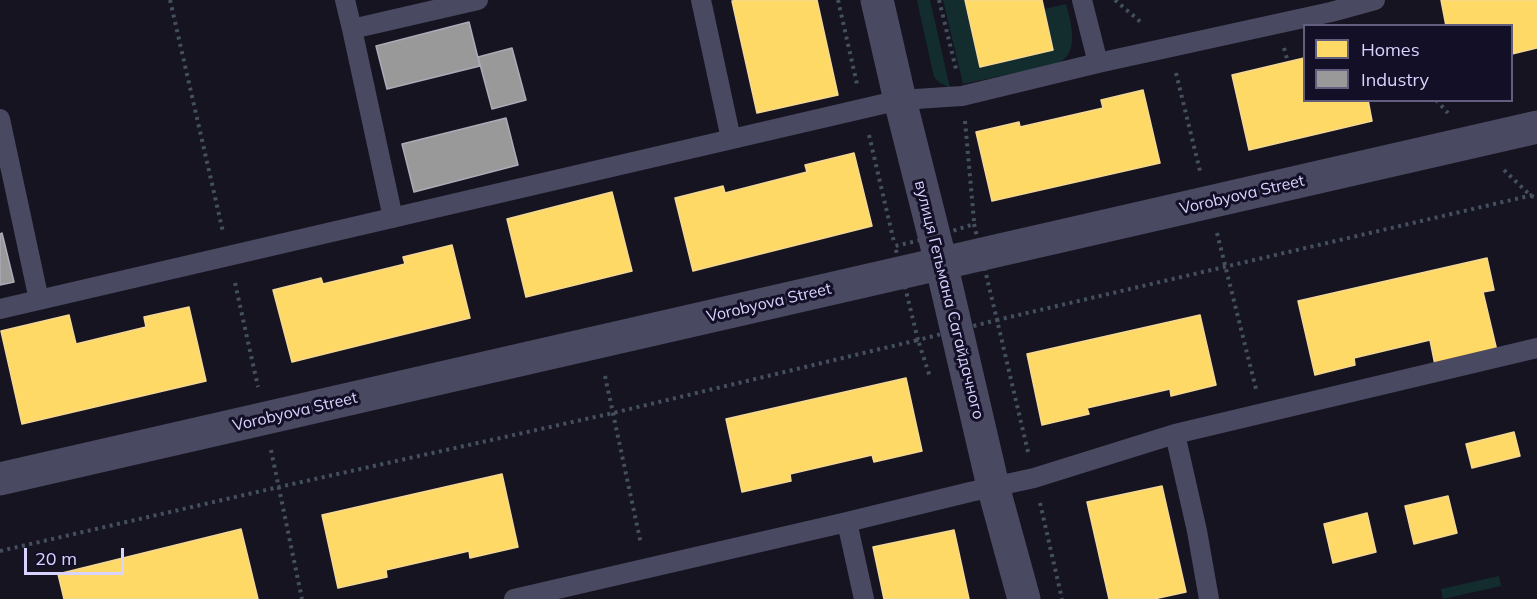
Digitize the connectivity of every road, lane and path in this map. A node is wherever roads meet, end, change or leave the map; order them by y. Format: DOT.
graph roads {
  1 [pos="170,0"];
  2 [pos="345,0"];
  3 [pos="478,0"];
  4 [pos="701,0"];
  5 [pos="838,0"];
  6 [pos="877,0"];
  7 [pos="939,0"];
  8 [pos="1082,0"];
  9 [pos="1376,0"];
  10 [pos="352,29"];
  11 [pos="1098,63"];
  12 [pos="962,96"];
  13 [pos="900,100"];
  14 [pos="863,108"];
  15 [pos="1456,110"];
  16 [pos="1446,112"];
  17 [pos="0,119"];
  18 [pos="1537,127"];
  19 [pos="731,139"];
  20 [pos="1537,194"];
  21 [pos="393,218"];
  22 [pos="975,224"];
  23 [pos="895,246"];
  24 [pos="229,256"];
  25 [pos="941,263"];
  26 [pos="39,300"];
  27 [pos="0,309"];
  28 [pos="597,343"];
  29 [pos="1537,348"];
  30 [pos="933,384"];
  31 [pos="613,413"];
  32 [pos="265,419"];
  33 [pos="1175,434"];
  34 [pos="1034,478"];
  35 [pos="0,479"];
  36 [pos="993,486"];
  37 [pos="279,487"];
  38 [pos="847,522"];
  39 [pos="0,551"];
  40 [pos="647,569"];
  41 [pos="302,599"];
  42 [pos="514,599"];
  43 [pos="864,599"];
  44 [pos="1024,599"];
  45 [pos="1062,599"];
  46 [pos="1209,599"];
  1 -- 24 [label="path"];
  2 -- 10 [label="lane"];
  3 -- 10 [label="lane"];
  4 -- 19 [label="lane"];
  5 -- 14 [label="path"];
  6 -- 13 [label="street, вулиця Гетьмана Сагайдачного"];
  7 -- 12 [label="path"];
  8 -- 11 [label="lane"];
  9 -- 11 [label="lane"];
  10 -- 21 [label="lane"];
  11 -- 12 [label="lane"];
  12 -- 13 [label="lane"];
  12 -- 22 [label="path"];
  13 -- 14 [label="lane"];
  13 -- 25 [label="street, вулиця Гетьмана Сагайдачного"];
  14 -- 19 [label="lane"];
  14 -- 23 [label="path"];
  15 -- 16 [label="path"];
  17 -- 26 [label="lane"];
  18 -- 25 [label="street, Vorobyova Street"];
  19 -- 21 [label="lane"];
  20 -- 34 [label="path"];
  21 -- 24 [label="lane"];
  24 -- 26 [label="lane"];
  24 -- 32 [label="path"];
  25 -- 28 [label="street, Vorobyova Street"];
  25 -- 36 [label="street, вулиця Гетьмана Сагайдачного"];
  26 -- 27 [label="lane"];
  28 -- 31 [label="path"];
  28 -- 32 [label="street, Vorobyova Street"];
  29 -- 33 [label="lane"];
  30 -- 31 [label="path"];
  31 -- 37 [label="path"];
  31 -- 40 [label="path"];
  32 -- 35 [label="street, Vorobyova Street"];
  32 -- 37 [label="path"];
  33 -- 34 [label="lane"];
  33 -- 46 [label="lane"];
  34 -- 36 [label="lane"];
  34 -- 45 [label="path"];
  36 -- 38 [label="lane"];
  36 -- 44 [label="street, вулиця Гетьмана Сагайдачного"];
  37 -- 39 [label="path"];
  37 -- 41 [label="path"];
  38 -- 40 [label="lane"];
  38 -- 43 [label="lane"];
  40 -- 42 [label="lane"];
}
